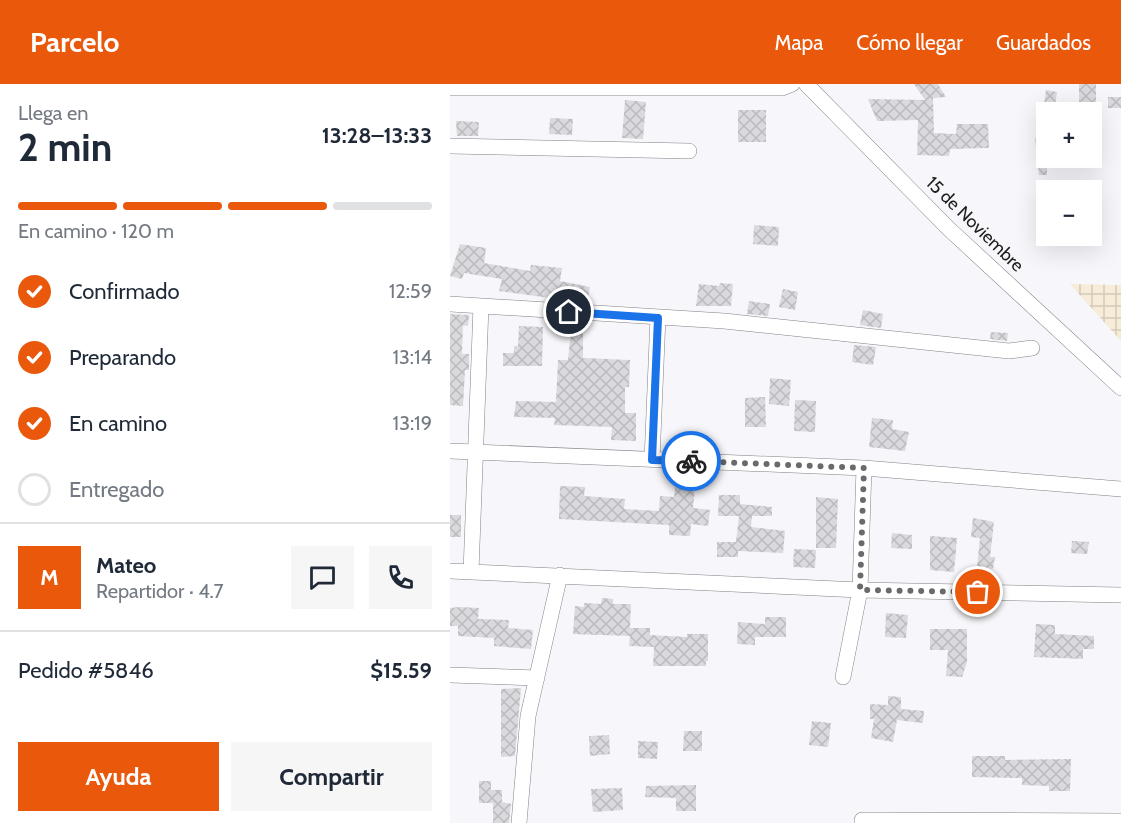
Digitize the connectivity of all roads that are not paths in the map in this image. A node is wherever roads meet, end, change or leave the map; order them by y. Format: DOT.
graph roads {
  1 [pos="792,84"];
  2 [pos="806,84"];
  3 [pos="450,88"];
  4 [pos="450,146"];
  5 [pos="689,151"];
  6 [pos="450,304"];
  7 [pos="481,306"];
  8 [pos="658,318"];
  9 [pos="1032,348"];
  10 [pos="1121,387"];
  11 [pos="450,451"];
  12 [pos="475,452"];
  13 [pos="652,460"];
  14 [pos="864,468"];
  15 [pos="1121,489"];
  16 [pos="450,571"];
  17 [pos="471,572"];
  18 [pos="561,575"];
  19 [pos="860,590"];
  20 [pos="1121,595"];
  21 [pos="450,675"];
  22 [pos="843,677"];
  23 [pos="537,678"];
  24 [pos="1121,820"];
  25 [pos="519,823"];
  26 [pos="862,823"];
  1 -- 3 [label="street"];
  2 -- 10 [label="street, 15 de Noviembre"];
  4 -- 5 [label="street"];
  6 -- 7 [label="street"];
  7 -- 8 [label="street"];
  7 -- 12 [label="street"];
  8 -- 9 [label="street"];
  8 -- 13 [label="street"];
  11 -- 12 [label="street"];
  12 -- 13 [label="street"];
  12 -- 17 [label="street"];
  13 -- 14 [label="street"];
  14 -- 15 [label="street"];
  14 -- 19 [label="street"];
  16 -- 17 [label="street"];
  17 -- 18 [label="street"];
  18 -- 19 [label="street"];
  18 -- 23 [label="street"];
  19 -- 20 [label="street"];
  19 -- 22 [label="street"];
  21 -- 23 [label="street"];
  23 -- 25 [label="street"];
  24 -- 26 [label="street"];
}
